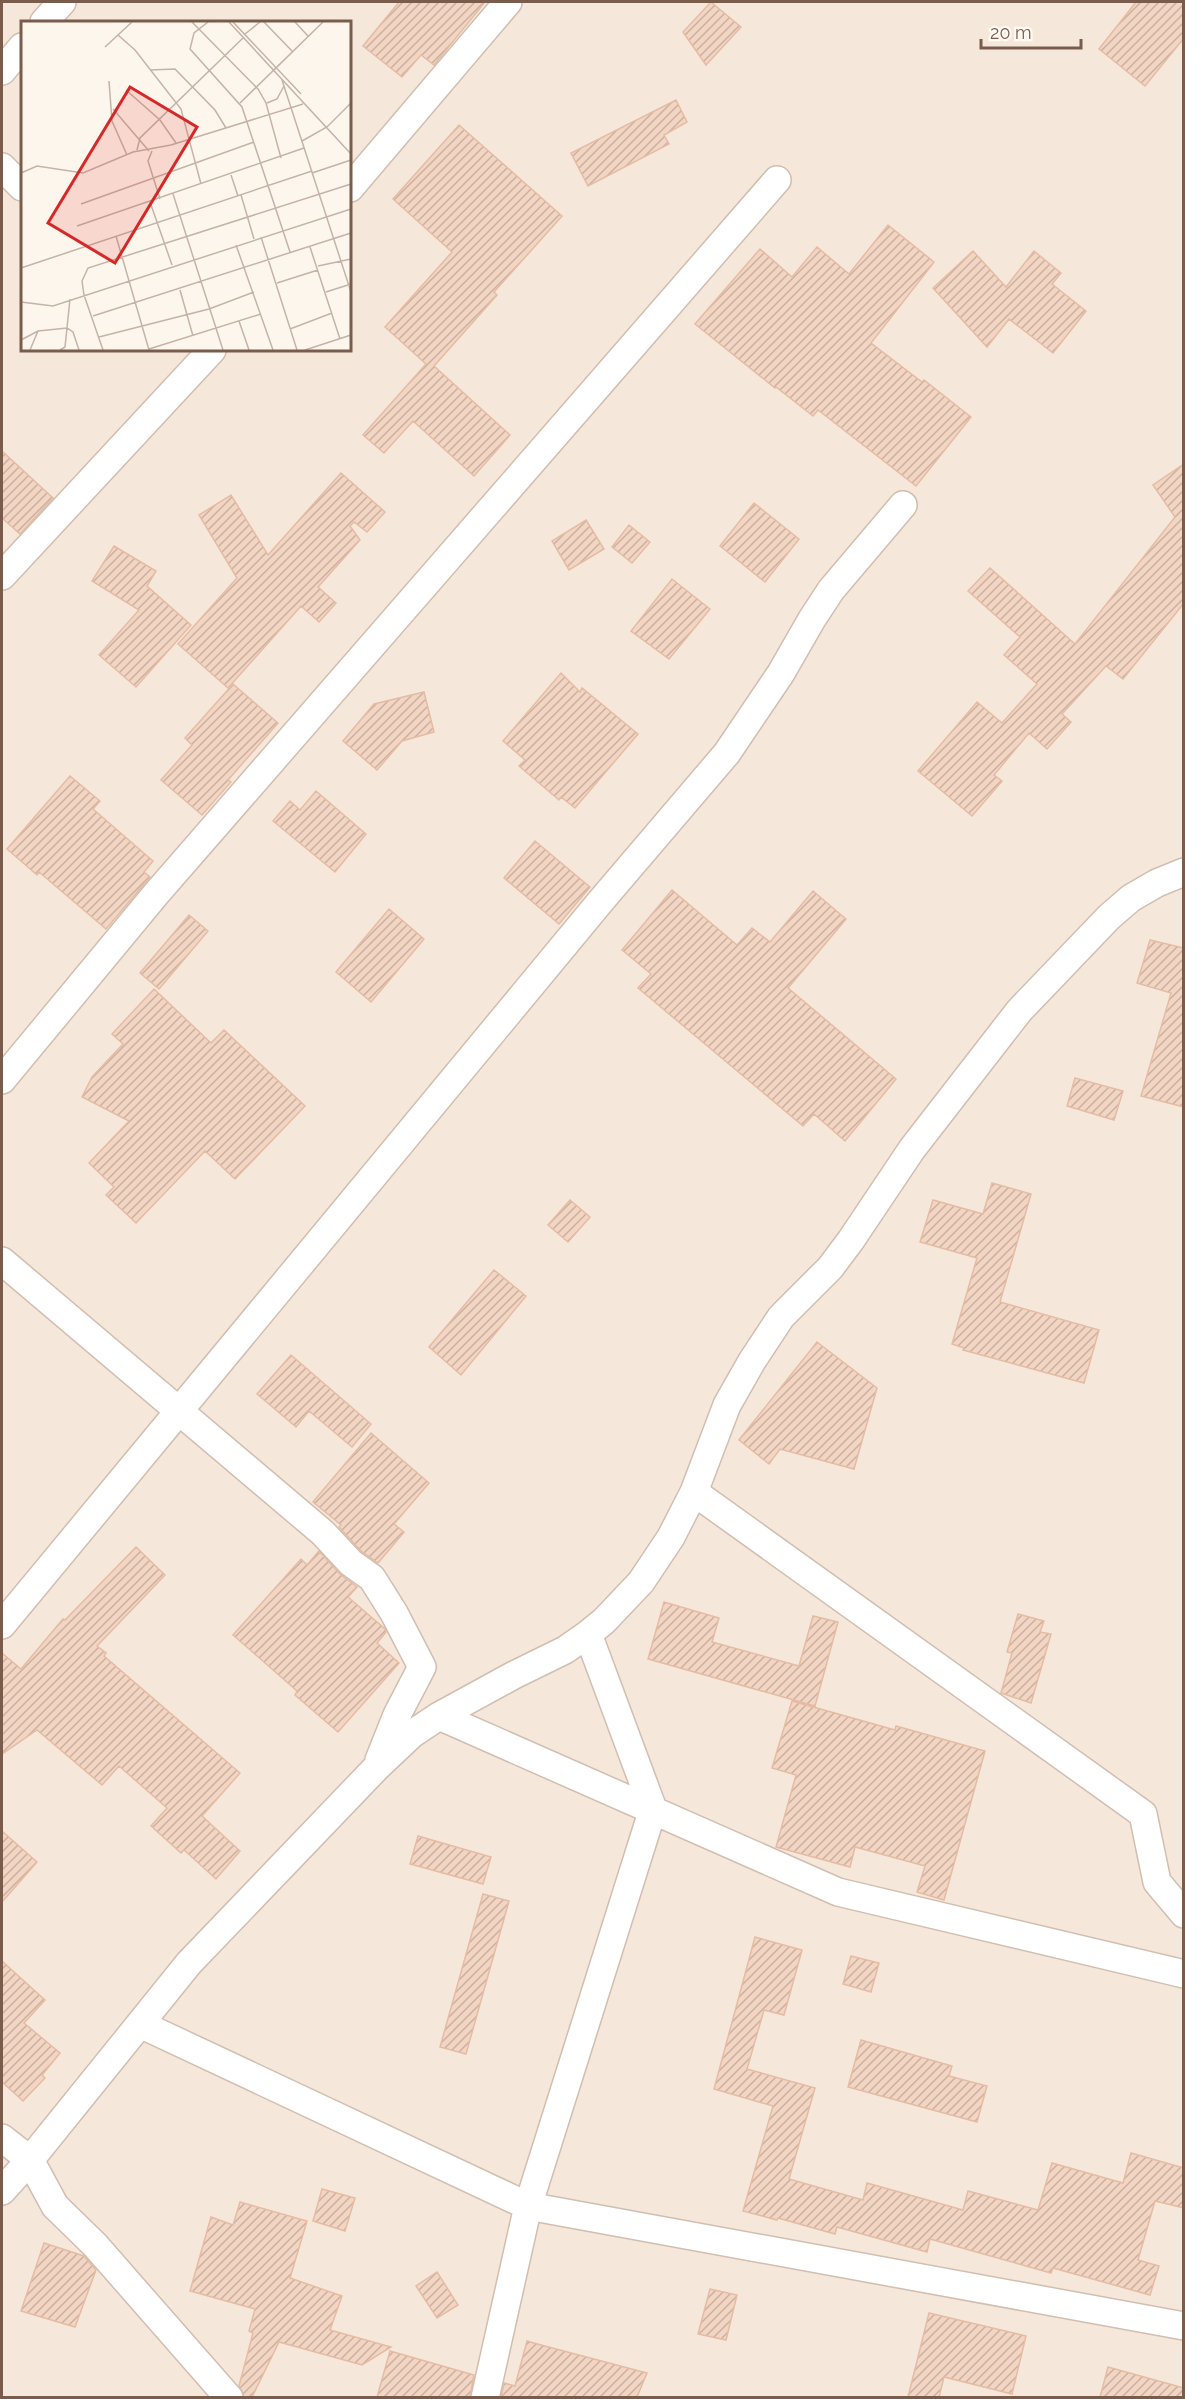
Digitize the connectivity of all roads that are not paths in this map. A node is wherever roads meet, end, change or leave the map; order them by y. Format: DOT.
graph roads {
  1 [pos="62,2"];
  2 [pos="508,2"];
  3 [pos="45,21"];
  4 [pos="21,48"];
  5 [pos="2,71"];
  6 [pos="2,167"];
  7 [pos="777,180"];
  8 [pos="21,186"];
  9 [pos="351,187"];
  10 [pos="201,354"];
  11 [pos="903,505"];
  12 [pos="2,576"];
  13 [pos="1184,872"];
  14 [pos="10,1052"];
  15 [pos="2,1080"];
  16 [pos="2,1261"];
  17 [pos="178,1411"];
  18 [pos="694,1492"];
  19 [pos="2,1625"];
  20 [pos="588,1634"];
  21 [pos="440,1716"];
  22 [pos="376,1768"];
  23 [pos="653,1809"];
  24 [pos="1184,1914"];
  25 [pos="1184,1974"];
  26 [pos="140,2024"];
  27 [pos="2,2138"];
  28 [pos="30,2160"];
  29 [pos="2,2191"];
  30 [pos="528,2206"];
  31 [pos="1184,2326"];
  32 [pos="229,2397"];
  33 [pos="485,2397"];
  1 -- 3 [label="street"];
  2 -- 9 [label="street"];
  4 -- 5 [label="street"];
  6 -- 8 [label="street"];
  7 -- 14 [label="street"];
  10 -- 12 [label="street"];
  11 -- 17 [label="street"];
  13 -- 18 [label="street"];
  14 -- 15 [label="street"];
  16 -- 17 [label="street"];
  17 -- 19 [label="street"];
  17 -- 22 [label="street"];
  18 -- 20 [label="street"];
  18 -- 24 [label="street"];
  20 -- 21 [label="street"];
  20 -- 23 [label="street"];
  21 -- 22 [label="street"];
  21 -- 23 [label="street"];
  22 -- 26 [label="street"];
  23 -- 25 [label="street"];
  23 -- 30 [label="street"];
  26 -- 28 [label="street"];
  26 -- 30 [label="street"];
  27 -- 28 [label="street"];
  28 -- 29 [label="street"];
  28 -- 32 [label="street"];
  30 -- 31 [label="street"];
  30 -- 33 [label="street"];
}
